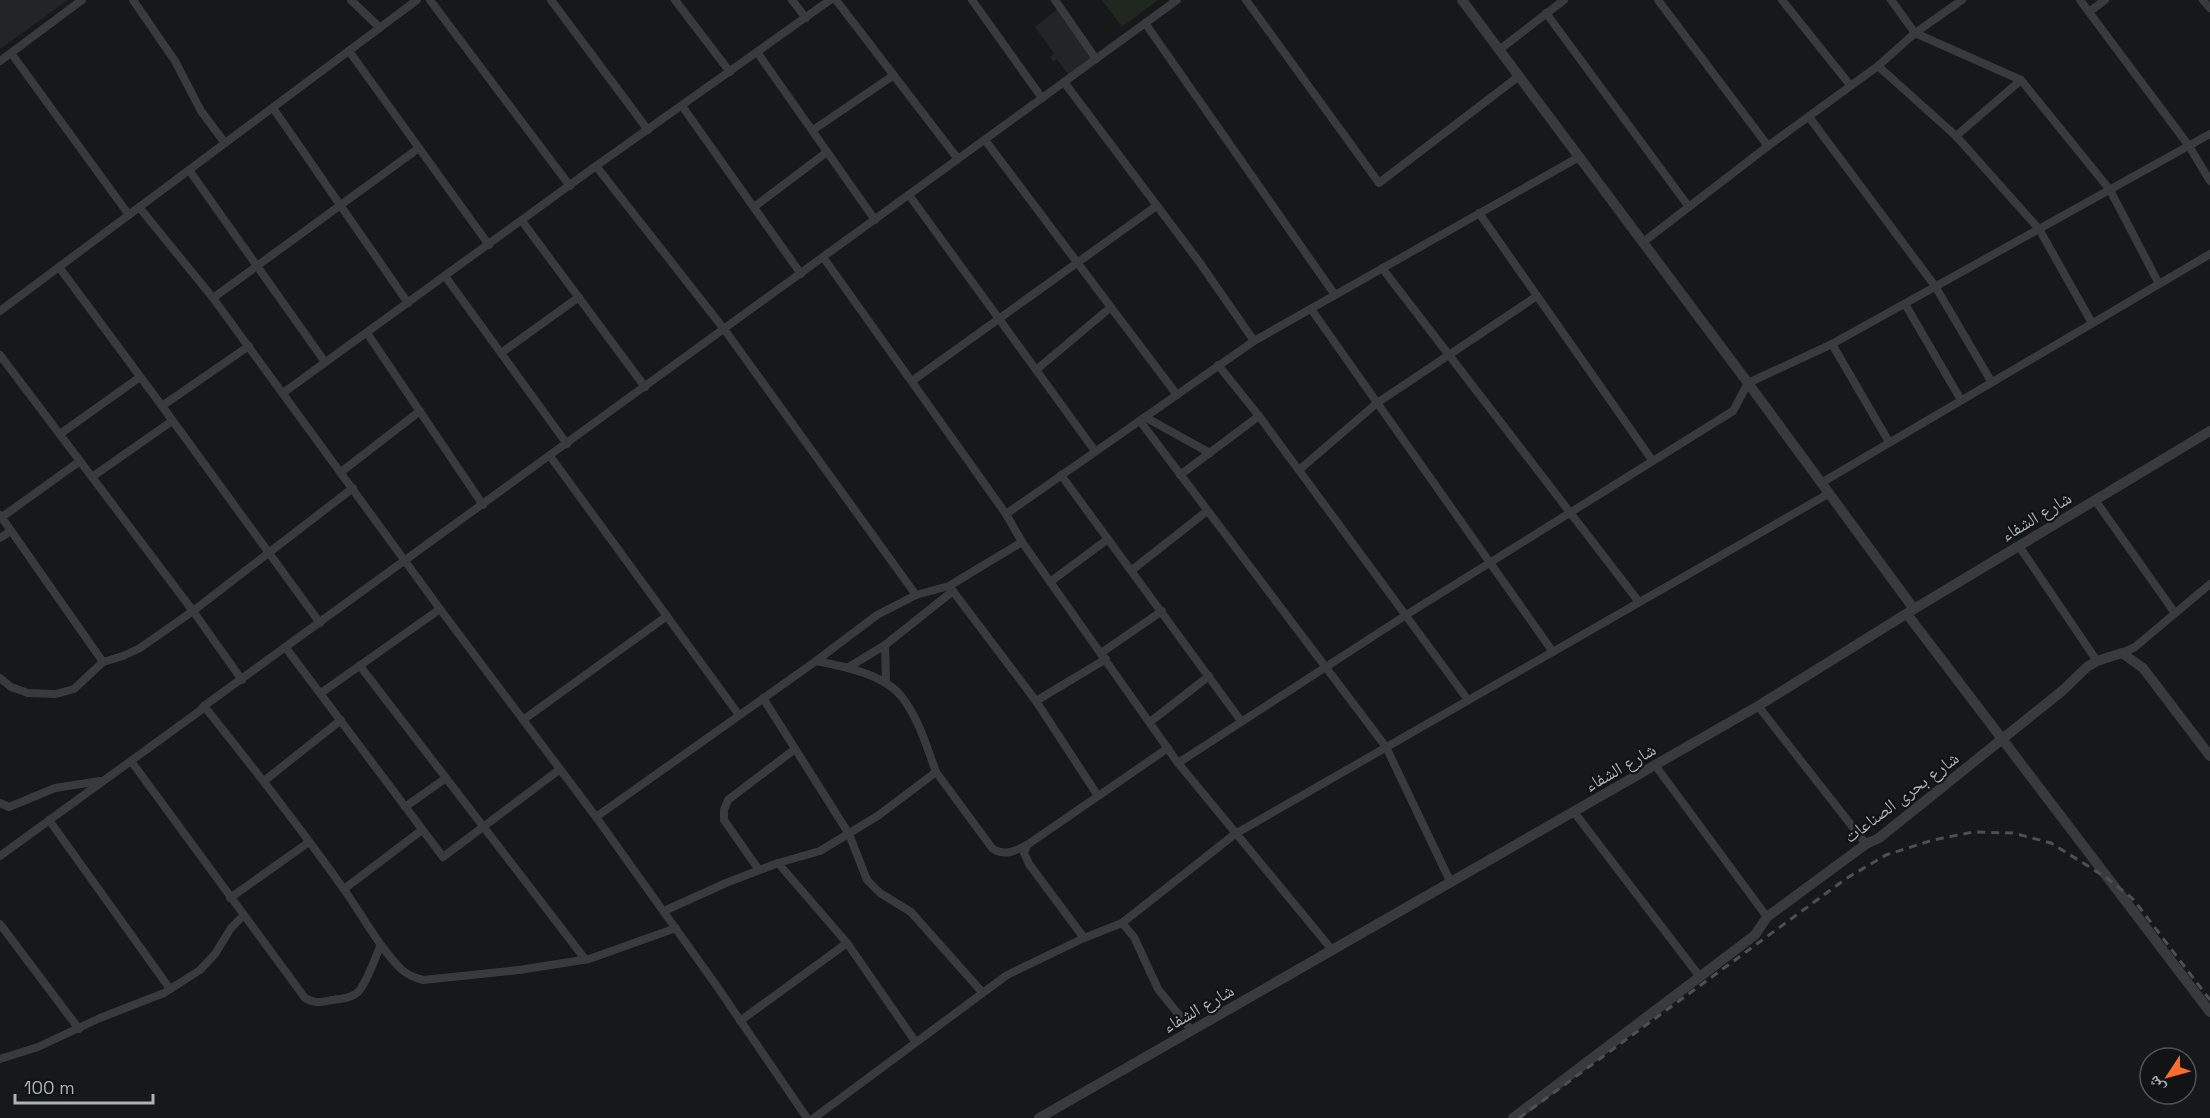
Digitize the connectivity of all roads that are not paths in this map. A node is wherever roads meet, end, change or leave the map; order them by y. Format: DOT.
graph roads {
  1 [pos="82,0"];
  2 [pos="133,0"];
  3 [pos="351,0"];
  4 [pos="417,0"];
  5 [pos="430,0"];
  6 [pos="551,0"];
  7 [pos="675,0"];
  8 [pos="792,0"];
  9 [pos="830,0"];
  10 [pos="836,0"];
  11 [pos="972,0"];
  12 [pos="1055,0"];
  13 [pos="1177,0"];
  14 [pos="1246,0"];
  15 [pos="1462,0"];
  16 [pos="1564,0"];
  17 [pos="1658,0"];
  18 [pos="1782,0"];
  19 [pos="1891,0"];
  20 [pos="1962,0"];
  21 [pos="2080,0"];
  22 [pos="2105,0"];
  23 [pos="2203,0"];
  24 [pos="2210,8"];
  25 [pos="2089,12"];
  26 [pos="1546,14"];
  27 [pos="806,18"];
  28 [pos="1145,23"];
  29 [pos="380,28"];
  30 [pos="1914,33"];
  31 [pos="1499,50"];
  32 [pos="349,51"];
  33 [pos="757,52"];
  34 [pos="11,53"];
  35 [pos="1096,59"];
  36 [pos="0,61"];
  37 [pos="1878,66"];
  38 [pos="730,72"];
  39 [pos="894,75"];
  40 [pos="1519,76"];
  41 [pos="2021,80"];
  42 [pos="1064,82"];
  43 [pos="1850,85"];
  44 [pos="1042,98"];
  45 [pos="682,106"];
  46 [pos="273,108"];
  47 [pos="1809,117"];
  48 [pos="648,130"];
  49 [pos="813,130"];
  50 [pos="2210,134"];
  51 [pos="1956,136"];
  52 [pos="985,140"];
  53 [pos="225,143"];
  54 [pos="1768,146"];
  55 [pos="2189,146"];
  56 [pos="419,148"];
  57 [pos="827,152"];
  58 [pos="1579,157"];
  59 [pos="958,159"];
  60 [pos="596,166"];
  61 [pos="189,170"];
  62 [pos="2210,181"];
  63 [pos="570,186"];
  64 [pos="2110,190"];
  65 [pos="909,195"];
  66 [pos="340,205"];
  67 [pos="139,207"];
  68 [pos="754,207"];
  69 [pos="1155,207"];
  70 [pos="1689,207"];
  71 [pos="1479,213"];
  72 [pos="129,215"];
  73 [pos="875,220"];
  74 [pos="522,221"];
  75 [pos="2039,229"];
  76 [pos="1642,243"];
  77 [pos="489,245"];
  78 [pos="2210,254"];
  79 [pos="824,257"];
  80 [pos="1077,263"];
  81 [pos="257,266"];
  82 [pos="59,267"];
  83 [pos="1382,268"];
  84 [pos="801,274"];
  85 [pos="446,276"];
  86 [pos="2159,284"];
  87 [pos="1935,286"];
  88 [pos="1335,295"];
  89 [pos="1537,296"];
  90 [pos="579,297"];
  91 [pos="213,298"];
  92 [pos="408,303"];
  93 [pos="1905,304"];
  94 [pos="1111,307"];
  95 [pos="1311,309"];
  96 [pos="0,311"];
  97 [pos="999,319"];
  98 [pos="2092,323"];
  99 [pos="724,329"];
  100 [pos="367,333"];
  101 [pos="1254,341"];
  102 [pos="1832,344"];
  103 [pos="249,346"];
  104 [pos="501,353"];
  105 [pos="0,355"];
  106 [pos="1449,355"];
  107 [pos="325,362"];
  108 [pos="1218,365"];
  109 [pos="1036,370"];
  110 [pos="140,377"];
  111 [pos="912,381"];
  112 [pos="1991,381"];
  113 [pos="1748,383"];
  114 [pos="645,387"];
  115 [pos="283,393"];
  116 [pos="1177,394"];
  117 [pos="1961,400"];
  118 [pos="1377,403"];
  119 [pos="162,406"];
  120 [pos="420,411"];
  121 [pos="1260,416"];
  122 [pos="1142,419"];
  123 [pos="172,421"];
  124 [pos="2210,431"];
  125 [pos="60,434"];
  126 [pos="1889,442"];
  127 [pos="567,444"];
  128 [pos="1095,451"];
  129 [pos="1210,453"];
  130 [pos="550,456"];
  131 [pos="1652,460"];
  132 [pos="80,461"];
  133 [pos="1299,470"];
  134 [pos="341,472"];
  135 [pos="1061,475"];
  136 [pos="1180,475"];
  137 [pos="92,477"];
  138 [pos="1821,483"];
  139 [pos="353,488"];
  140 [pos="1828,494"];
  141 [pos="2095,500"];
  142 [pos="483,505"];
  143 [pos="1207,511"];
  144 [pos="1571,511"];
  145 [pos="1006,514"];
  146 [pos="1,516"];
  147 [pos="10,531"];
  148 [pos="0,538"];
  149 [pos="1108,539"];
  150 [pos="1022,542"];
  151 [pos="2019,546"];
  152 [pos="268,553"];
  153 [pos="406,561"];
  154 [pos="1489,563"];
  155 [pos="1132,570"];
  156 [pos="1050,582"];
  157 [pos="2210,584"];
  158 [pos="951,588"];
  159 [pos="916,595"];
  160 [pos="1639,602"];
  161 [pos="440,609"];
  162 [pos="193,611"];
  163 [pos="1162,611"];
  164 [pos="1910,612"];
  165 [pos="2175,614"];
  166 [pos="1406,615"];
  167 [pos="667,616"];
  168 [pos="320,623"];
  169 [pos="885,645"];
  170 [pos="286,648"];
  171 [pos="1552,652"];
  172 [pos="2122,653"];
  173 [pos="1103,656"];
  174 [pos="816,661"];
  175 [pos="2097,661"];
  176 [pos="103,663"];
  177 [pos="360,666"];
  178 [pos="849,667"];
  179 [pos="1325,668"];
  180 [pos="1209,676"];
  181 [pos="0,678"];
  182 [pos="242,680"];
  183 [pos="886,683"];
  184 [pos="321,693"];
  185 [pos="763,698"];
  186 [pos="1468,700"];
  187 [pos="1036,702"];
  188 [pos="204,706"];
  189 [pos="1758,706"];
  190 [pos="739,715"];
  191 [pos="341,720"];
  192 [pos="523,720"];
  193 [pos="1241,721"];
  194 [pos="1150,722"];
  195 [pos="2003,739"];
  196 [pos="1386,747"];
  197 [pos="1168,748"];
  198 [pos="795,749"];
  199 [pos="2210,756"];
  200 [pos="131,761"];
  201 [pos="1178,763"];
  202 [pos="1655,765"];
  203 [pos="559,770"];
  204 [pos="936,772"];
  205 [pos="446,778"];
  206 [pos="106,779"];
  207 [pos="264,781"];
  208 [pos="1098,796"];
  209 [pos="0,802"];
  210 [pos="405,807"];
  211 [pos="1574,812"];
  212 [pos="596,817"];
  213 [pos="49,820"];
  214 [pos="483,826"];
  215 [pos="422,830"];
  216 [pos="849,834"];
  217 [pos="1235,834"];
  218 [pos="309,842"];
  219 [pos="1866,843"];
  220 [pos="1027,845"];
  221 [pos="0,856"];
  222 [pos="778,863"];
  223 [pos="759,870"];
  224 [pos="1451,883"];
  225 [pos="344,889"];
  226 [pos="230,898"];
  227 [pos="664,911"];
  228 [pos="243,916"];
  229 [pos="1767,917"];
  230 [pos="1122,923"];
  231 [pos="0,924"];
  232 [pos="676,928"];
  233 [pos="1084,938"];
  234 [pos="847,943"];
  235 [pos="381,945"];
  236 [pos="1333,951"];
  237 [pos="585,959"];
  238 [pos="1700,977"];
  239 [pos="170,989"];
  240 [pos="982,992"];
  241 [pos="2210,1012"];
  242 [pos="741,1021"];
  243 [pos="79,1029"];
  244 [pos="1192,1032"];
  245 [pos="915,1041"];
  246 [pos="0,1059"];
  247 [pos="807,1118"];
  248 [pos="814,1118"];
  249 [pos="1039,1118"];
  250 [pos="1513,1118"];
  1 -- 34 [label="street"];
  2 -- 53 [label="street"];
  3 -- 29 [label="street"];
  4 -- 29 [label="street"];
  5 -- 63 [label="street"];
  6 -- 48 [label="street"];
  7 -- 38 [label="street"];
  8 -- 27 [label="street"];
  9 -- 27 [label="street"];
  10 -- 39 [label="street"];
  11 -- 44 [label="street"];
  12 -- 35 [label="street"];
  13 -- 28 [label="street"];
  14 -- 40 [label="street"];
  15 -- 31 [label="street"];
  16 -- 26 [label="street"];
  17 -- 54 [label="street"];
  18 -- 43 [label="street"];
  19 -- 30 [label="street"];
  20 -- 30 [label="street"];
  21 -- 25 [label="street"];
  22 -- 25 [label="street"];
  23 -- 24 [label="street"];
  25 -- 55 [label="street"];
  26 -- 31 [label="street"];
  26 -- 70 [label="street"];
  27 -- 33 [label="street"];
  28 -- 35 [label="street"];
  28 -- 88 [label="street"];
  29 -- 32 [label="street"];
  30 -- 37 [label="street"];
  30 -- 41 [label="street"];
  31 -- 40 [label="street"];
  32 -- 46 [label="street"];
  32 -- 56 [label="street"];
  33 -- 38 [label="street"];
  33 -- 49 [label="street"];
  34 -- 36 [label="street"];
  34 -- 72 [label="street"];
  35 -- 42 [label="street"];
  37 -- 43 [label="street"];
  37 -- 51 [label="street"];
  38 -- 45 [label="street"];
  39 -- 49 [label="street"];
  39 -- 59 [label="street"];
  40 -- 58 [label="street"];
  41 -- 51 [label="street"];
  41 -- 64 [label="street"];
  42 -- 44 [label="street"];
  42 -- 69 [label="street"];
  43 -- 47 [label="street"];
  44 -- 52 [label="street"];
  45 -- 48 [label="street"];
  45 -- 68 [label="street"];
  46 -- 53 [label="street"];
  46 -- 66 [label="street"];
  47 -- 54 [label="street"];
  47 -- 87 [label="street"];
  48 -- 60 [label="street"];
  49 -- 57 [label="street"];
  50 -- 55 [label="street"];
  51 -- 75 [label="street"];
  52 -- 59 [label="street"];
  52 -- 80 [label="street"];
  53 -- 61 [label="street"];
  54 -- 70 [label="street"];
  55 -- 62 [label="street"];
  55 -- 64 [label="street"];
  56 -- 66 [label="street"];
  56 -- 77 [label="street"];
  57 -- 68 [label="street"];
  57 -- 73 [label="street"];
  58 -- 71 [label="street"];
  58 -- 76 [label="street"];
  59 -- 65 [label="street"];
  60 -- 63 [label="street"];
  60 -- 99 [label="street"];
  61 -- 67 [label="street"];
  61 -- 81 [label="street"];
  63 -- 74 [label="street"];
  64 -- 75 [label="street"];
  64 -- 86 [label="street"];
  65 -- 73 [label="street"];
  65 -- 97 [label="street"];
  66 -- 81 [label="street"];
  66 -- 92 [label="street"];
  67 -- 72 [label="street"];
  67 -- 91 [label="street"];
  68 -- 84 [label="street"];
  69 -- 80 [label="street"];
  69 -- 101 [label="street"];
  70 -- 76 [label="street"];
  71 -- 83 [label="street"];
  71 -- 89 [label="street"];
  72 -- 82 [label="street"];
  73 -- 79 [label="street"];
  74 -- 77 [label="street"];
  74 -- 90 [label="street"];
  75 -- 87 [label="street"];
  75 -- 98 [label="street"];
  76 -- 113 [label="street"];
  77 -- 85 [label="street"];
  78 -- 86 [label="street"];
  79 -- 84 [label="street"];
  79 -- 111 [label="street"];
  80 -- 94 [label="street"];
  80 -- 97 [label="street"];
  81 -- 91 [label="street"];
  81 -- 107 [label="street"];
  82 -- 96 [label="street"];
  82 -- 110 [label="street"];
  83 -- 88 [label="street"];
  83 -- 106 [label="street"];
  84 -- 99 [label="street"];
  85 -- 92 [label="street"];
  85 -- 104 [label="street"];
  86 -- 98 [label="street"];
  87 -- 93 [label="street"];
  87 -- 112 [label="street"];
  88 -- 95 [label="street"];
  89 -- 106 [label="street"];
  89 -- 131 [label="street"];
  90 -- 104 [label="street"];
  90 -- 114 [label="street"];
  91 -- 103 [label="street"];
  92 -- 100 [label="street"];
  93 -- 102 [label="street"];
  93 -- 117 [label="street"];
  94 -- 109 [label="street"];
  94 -- 116 [label="street"];
  95 -- 101 [label="street"];
  95 -- 118 [label="street"];
  97 -- 109 [label="street"];
  97 -- 111 [label="street"];
  98 -- 112 [label="street"];
  99 -- 114 [label="street"];
  99 -- 159 [label="street"];
  100 -- 107 [label="street"];
  100 -- 120 [label="street"];
  101 -- 108 [label="street"];
  102 -- 113 [label="street"];
  102 -- 126 [label="street"];
  103 -- 115 [label="street"];
  103 -- 119 [label="street"];
  104 -- 127 [label="street"];
  105 -- 125 [label="street"];
  106 -- 118 [label="street"];
  106 -- 144 [label="street"];
  107 -- 115 [label="street"];
  108 -- 116 [label="street"];
  108 -- 121 [label="street"];
  109 -- 128 [label="street"];
  110 -- 119 [label="street"];
  110 -- 125 [label="street"];
  111 -- 145 [label="street"];
  112 -- 117 [label="street"];
  113 -- 131 [label="street"];
  113 -- 138 [label="street"];
  114 -- 127 [label="street"];
  115 -- 134 [label="street"];
  116 -- 122 [label="street"];
  117 -- 126 [label="street"];
  118 -- 133 [label="street"];
  118 -- 154 [label="street"];
  119 -- 123 [label="street"];
  120 -- 134 [label="street"];
  120 -- 142 [label="street"];
  121 -- 129 [label="street"];
  121 -- 133 [label="street"];
  122 -- 128 [label="street"];
  122 -- 129 [label="street"];
  122 -- 136 [label="street"];
  123 -- 137 [label="street"];
  123 -- 152 [label="street"];
  124 -- 141 [label="street, شارع الشفاء"];
  125 -- 132 [label="street"];
  126 -- 138 [label="street"];
  127 -- 130 [label="street"];
  128 -- 135 [label="street"];
  129 -- 136 [label="street"];
  130 -- 142 [label="street"];
  130 -- 167 [label="street"];
  131 -- 144 [label="street"];
  132 -- 137 [label="street"];
  132 -- 146 [label="street"];
  133 -- 166 [label="street"];
  134 -- 139 [label="street"];
  135 -- 145 [label="street"];
  135 -- 149 [label="street"];
  136 -- 143 [label="street"];
  137 -- 162 [label="street"];
  138 -- 140 [label="street"];
  139 -- 152 [label="street"];
  139 -- 153 [label="street"];
  140 -- 160 [label="street"];
  140 -- 164 [label="street"];
  141 -- 151 [label="street, شارع الشفاء"];
  141 -- 165 [label="street"];
  142 -- 153 [label="street"];
  143 -- 155 [label="street"];
  143 -- 179 [label="street"];
  144 -- 154 [label="street"];
  144 -- 160 [label="street"];
  145 -- 150 [label="street"];
  146 -- 147 [label="street"];
  147 -- 148 [label="street"];
  147 -- 176 [label="street"];
  149 -- 155 [label="street"];
  149 -- 156 [label="street"];
  150 -- 156 [label="street"];
  150 -- 158 [label="street"];
  151 -- 164 [label="street, شارع الشفاء"];
  151 -- 175 [label="street"];
  152 -- 162 [label="street"];
  152 -- 168 [label="street"];
  153 -- 161 [label="street"];
  153 -- 168 [label="street"];
  154 -- 166 [label="street"];
  154 -- 171 [label="street"];
  155 -- 163 [label="street"];
  156 -- 173 [label="street"];
  157 -- 165 [label="street"];
  158 -- 159 [label="street"];
  158 -- 169 [label="street"];
  158 -- 187 [label="street"];
  159 -- 174 [label="street"];
  160 -- 171 [label="street"];
  161 -- 177 [label="street"];
  161 -- 192 [label="street"];
  162 -- 176 [label="street"];
  162 -- 182 [label="street"];
  163 -- 173 [label="street"];
  163 -- 180 [label="street"];
  164 -- 189 [label="street, شارع الشفاء"];
  164 -- 195 [label="street"];
  165 -- 172 [label="street"];
  166 -- 179 [label="street"];
  166 -- 186 [label="street"];
  167 -- 190 [label="street"];
  167 -- 192 [label="street"];
  168 -- 170 [label="street"];
  169 -- 178 [label="street"];
  169 -- 183 [label="street"];
  170 -- 182 [label="street"];
  170 -- 184 [label="street"];
  171 -- 186 [label="street"];
  172 -- 175 [label="street, شارع بحرى الصناعات"];
  172 -- 199 [label="street"];
  173 -- 187 [label="street"];
  173 -- 194 [label="street"];
  174 -- 178 [label="street"];
  174 -- 185 [label="street"];
  175 -- 195 [label="street, شارع بحرى الصناعات"];
  176 -- 181 [label="street"];
  177 -- 184 [label="street"];
  177 -- 205 [label="street"];
  178 -- 183 [label="street"];
  179 -- 193 [label="street"];
  179 -- 196 [label="street"];
  180 -- 193 [label="street"];
  180 -- 194 [label="street"];
  182 -- 188 [label="street"];
  183 -- 204 [label="street"];
  184 -- 191 [label="street"];
  185 -- 190 [label="street"];
  185 -- 198 [label="street"];
  186 -- 196 [label="street"];
  187 -- 208 [label="street"];
  188 -- 200 [label="street"];
  188 -- 207 [label="street"];
  189 -- 202 [label="street, شارع الشفاء"];
  189 -- 219 [label="street"];
  190 -- 212 [label="street"];
  191 -- 207 [label="street"];
  191 -- 210 [label="street"];
  192 -- 203 [label="street"];
  193 -- 201 [label="street"];
  194 -- 197 [label="street"];
  195 -- 219 [label="street, شارع بحرى الصناعات"];
  195 -- 241 [label="street"];
  196 -- 217 [label="street"];
  196 -- 224 [label="street"];
  197 -- 201 [label="street"];
  197 -- 208 [label="street"];
  198 -- 216 [label="street"];
  198 -- 223 [label="street"];
  200 -- 206 [label="street"];
  200 -- 226 [label="street"];
  201 -- 217 [label="street"];
  202 -- 211 [label="street, شارع الشفاء"];
  202 -- 229 [label="street"];
  203 -- 212 [label="street"];
  203 -- 214 [label="street"];
  204 -- 216 [label="street"];
  204 -- 220 [label="street"];
  205 -- 210 [label="street"];
  205 -- 214 [label="street"];
  206 -- 209 [label="street"];
  206 -- 213 [label="street"];
  207 -- 218 [label="street"];
  208 -- 220 [label="street"];
  210 -- 215 [label="street"];
  211 -- 224 [label="street, شارع الشفاء"];
  211 -- 238 [label="street"];
  212 -- 227 [label="street"];
  213 -- 221 [label="street"];
  213 -- 239 [label="street"];
  214 -- 215 [label="street"];
  214 -- 237 [label="street"];
  215 -- 225 [label="street"];
  216 -- 222 [label="street"];
  216 -- 240 [label="street"];
  217 -- 230 [label="street"];
  217 -- 236 [label="street"];
  218 -- 225 [label="street"];
  218 -- 226 [label="street"];
  219 -- 229 [label="street, شارع بحرى الصناعات"];
  220 -- 233 [label="street"];
  222 -- 223 [label="street"];
  222 -- 234 [label="street"];
  223 -- 227 [label="street"];
  224 -- 236 [label="street, شارع الشفاء"];
  225 -- 235 [label="street"];
  226 -- 228 [label="street"];
  227 -- 232 [label="street"];
  228 -- 235 [label="street"];
  228 -- 239 [label="street"];
  229 -- 238 [label="street, شارع بحرى الصناعات"];
  230 -- 233 [label="street"];
  230 -- 244 [label="street"];
  231 -- 243 [label="street"];
  232 -- 237 [label="street"];
  232 -- 242 [label="street"];
  233 -- 240 [label="street"];
  234 -- 242 [label="street"];
  234 -- 245 [label="street"];
  235 -- 237 [label="street"];
  236 -- 244 [label="street, شارع الشفاء"];
  238 -- 250 [label="street, شارع بحرى الصناعات"];
  239 -- 243 [label="street"];
  240 -- 245 [label="street"];
  242 -- 247 [label="street"];
  243 -- 246 [label="street"];
  244 -- 249 [label="street, شارع الشفاء"];
  245 -- 248 [label="street"];
}
